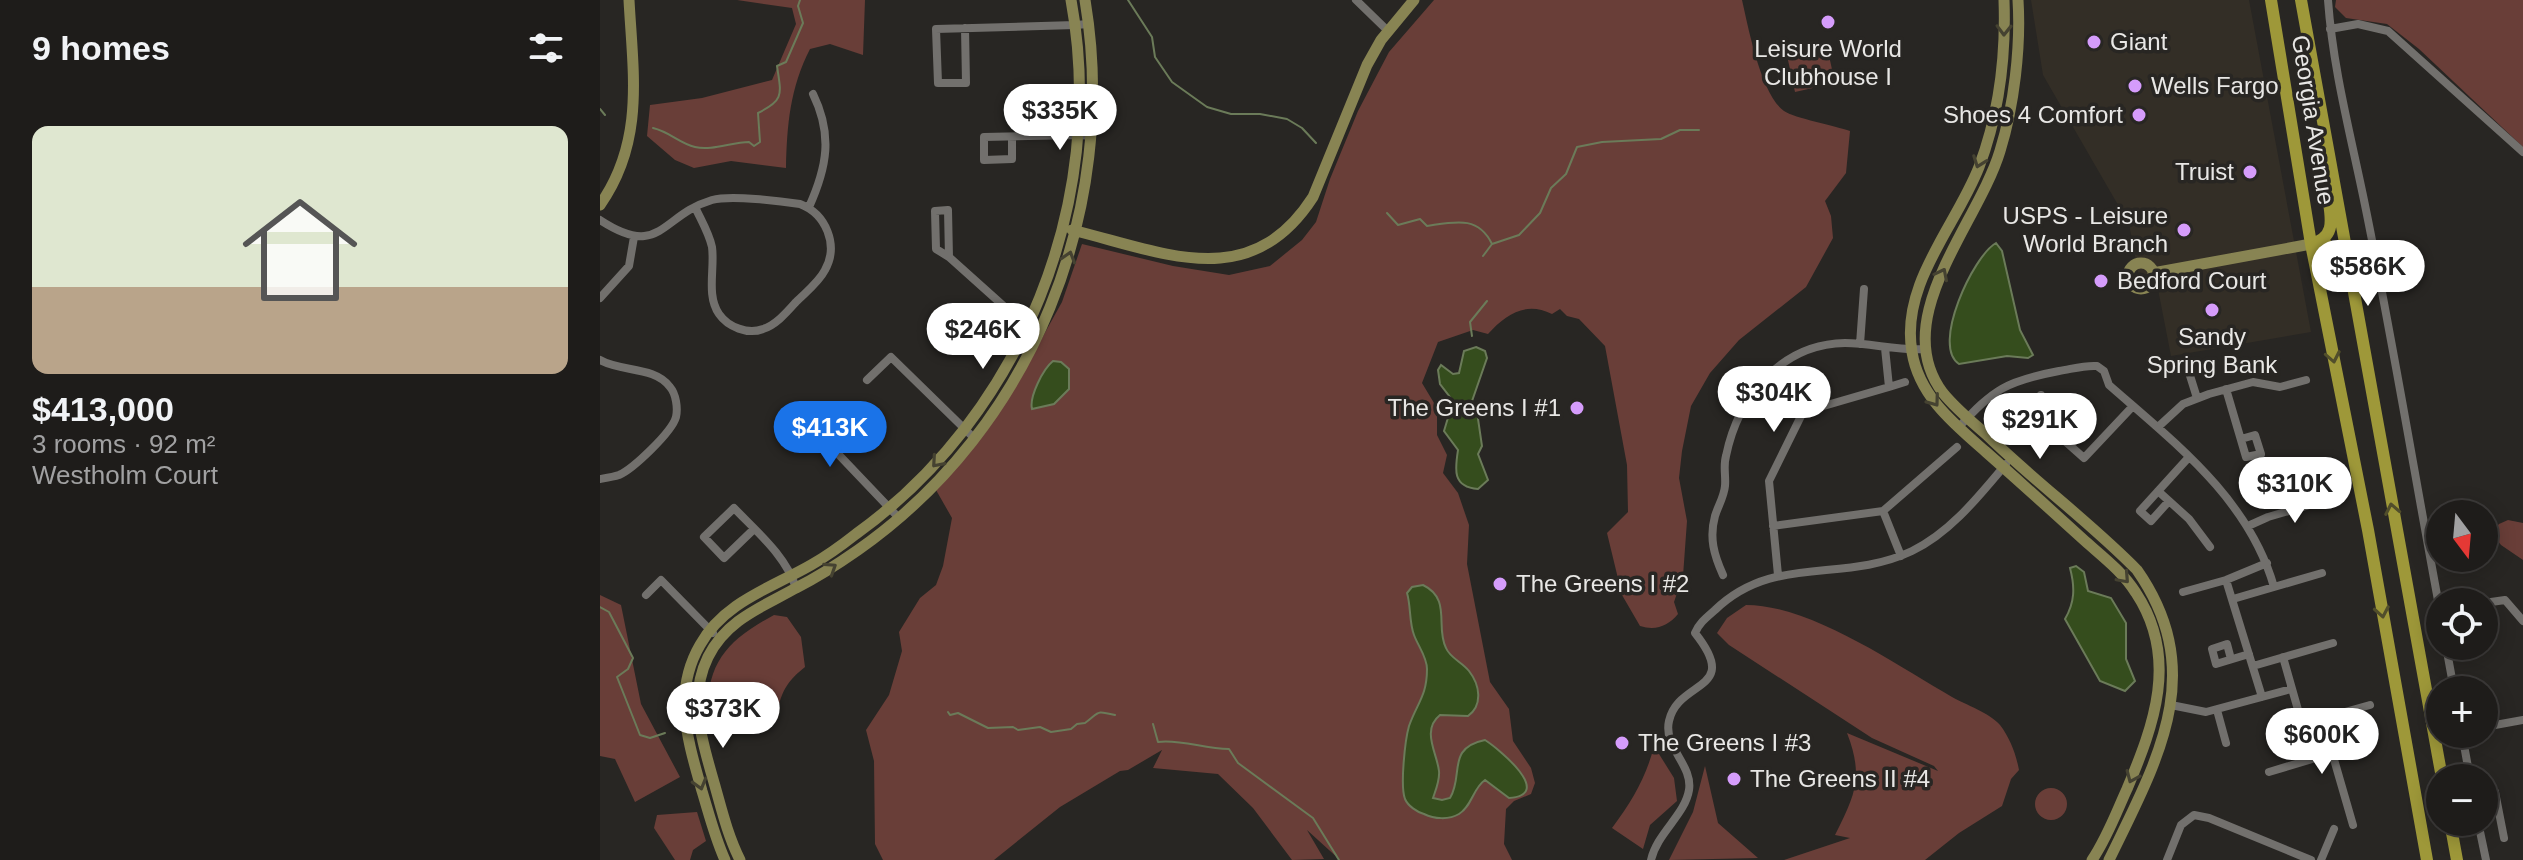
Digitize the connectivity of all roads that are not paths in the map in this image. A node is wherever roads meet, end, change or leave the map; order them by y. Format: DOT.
graph roads {
  1 [pos="629,0"];
  2 [pos="1071,0"];
  3 [pos="1085,0"];
  4 [pos="1356,0"];
  5 [pos="1414,0"];
  6 [pos="2004,0"];
  7 [pos="2018,0"];
  8 [pos="2301,0"];
  9 [pos="2328,0"];
  10 [pos="2271,1"];
  11 [pos="1089,24"];
  12 [pos="1075,25"];
  13 [pos="965,28"];
  14 [pos="2330,29"];
  15 [pos="1388,31"];
  16 [pos="2313,66"];
  17 [pos="813,94"];
  18 [pos="1079,135"];
  19 [pos="1092,136"];
  20 [pos="1012,137"];
  21 [pos="2523,152"];
  22 [pos="600,205"];
  23 [pos="695,207"];
  24 [pos="809,207"];
  25 [pos="600,220"];
  26 [pos="1064,228"];
  27 [pos="1076,231"];
  28 [pos="634,237"];
  29 [pos="2311,244"];
  30 [pos="949,257"];
  31 [pos="2153,273"];
  32 [pos="1864,289"];
  33 [pos="600,298"];
  34 [pos="1032,332"];
  35 [pos="1860,344"];
  36 [pos="1885,348"];
  37 [pos="1925,349"];
  38 [pos="1911,350"];
  39 [pos="2363,353"];
  40 [pos="600,360"];
  41 [pos="2187,366"];
  42 [pos="867,380"];
  43 [pos="2306,380"];
  44 [pos="1905,382"];
  45 [pos="1889,387"];
  46 [pos="2226,389"];
  47 [pos="2041,395"];
  48 [pos="2197,398"];
  49 [pos="2133,406"];
  50 [pos="838,417"];
  51 [pos="1967,417"];
  52 [pos="2158,427"];
  53 [pos="1958,428"];
  54 [pos="965,429"];
  55 [pos="975,439"];
  56 [pos="2241,439"];
  57 [pos="1957,447"];
  58 [pos="2189,457"];
  59 [pos="2007,462"];
  60 [pos="600,479"];
  61 [pos="2158,491"];
  62 [pos="2330,499"];
  63 [pos="2169,501"];
  64 [pos="889,508"];
  65 [pos="1883,511"];
  66 [pos="899,518"];
  67 [pos="1773,526"];
  68 [pos="2248,526"];
  69 [pos="754,529"];
  70 [pos="2210,547"];
  71 [pos="1901,556"];
  72 [pos="2267,563"];
  73 [pos="2322,573"];
  74 [pos="792,575"];
  75 [pos="1723,575"];
  76 [pos="1778,575"];
  77 [pos="2226,580"];
  78 [pos="2274,587"];
  79 [pos="796,588"];
  80 [pos="2436,588"];
  81 [pos="2183,592"];
  82 [pos="646,595"];
  83 [pos="2233,599"];
  84 [pos="2498,601"];
  85 [pos="2523,621"];
  86 [pos="714,634"];
  87 [pos="2333,643"];
  88 [pos="2249,654"];
  89 [pos="2283,657"];
  90 [pos="2231,659"];
  91 [pos="2253,666"];
  92 [pos="2291,689"];
  93 [pos="2262,697"];
  94 [pos="2171,705"];
  95 [pos="2370,705"];
  96 [pos="2217,710"];
  97 [pos="2322,718"];
  98 [pos="2523,720"];
  99 [pos="2302,724"];
  100 [pos="2498,724"];
  101 [pos="2226,743"];
  102 [pos="2332,753"];
  103 [pos="2312,759"];
  104 [pos="2439,764"];
  105 [pos="2269,772"];
  106 [pos="2498,807"];
  107 [pos="2353,825"];
  108 [pos="2334,829"];
  109 [pos="2453,836"];
  110 [pos="2481,836"];
  111 [pos="2504,838"];
  112 [pos="2101,859"];
  113 [pos="725,860"];
  114 [pos="740,860"];
  115 [pos="1651,860"];
  116 [pos="2167,860"];
  117 [pos="2311,860"];
  118 [pos="2321,860"];
  119 [pos="2427,860"];
  120 [pos="2457,860"];
  121 [pos="2486,860"];
  1 -- 22 [label="street"];
  2 -- 12 [label="street"];
  3 -- 11 [label="street"];
  4 -- 15 [label="street"];
  5 -- 15 [label="street"];
  6 -- 38 [label="street, one-way"];
  37 -- 7 [label="street, one-way"];
  8 -- 16 [label="main road, Georgia Avenue"];
  9 -- 14 [label="street"];
  10 -- 29 [label="main road, Georgia Avenue"];
  11 -- 12 [label="street"];
  11 -- 19 [label="street"];
  12 -- 13 [label="street"];
  12 -- 18 [label="street"];
  13 -- 13 [label="street"];
  14 -- 21 [label="street"];
  14 -- 80 [label="street"];
  15 -- 27 [label="street"];
  16 -- 29 [label="main road"];
  16 -- 39 [label="main road, Georgia Avenue"];
  17 -- 24 [label="street"];
  18 -- 19 [label="street"];
  18 -- 20 [label="street"];
  18 -- 26 [label="street"];
  19 -- 27 [label="street"];
  20 -- 20 [label="street"];
  23 -- 24 [label="street"];
  23 -- 24 [label="street"];
  23 -- 28 [label="street"];
  25 -- 28 [label="street"];
  26 -- 27 [label="street"];
  26 -- 34 [label="street"];
  34 -- 27 [label="street, one-way"];
  28 -- 33 [label="street"];
  29 -- 31 [label="street"];
  29 -- 39 [label="main road"];
  29 -- 119 [label="main road, Georgia Avenue, one-way"];
  30 -- 30 [label="street"];
  30 -- 34 [label="street"];
  32 -- 35 [label="street"];
  34 -- 54 [label="street"];
  34 -- 55 [label="street"];
  35 -- 36 [label="street"];
  35 -- 75 [label="street"];
  36 -- 38 [label="street"];
  36 -- 45 [label="street"];
  37 -- 38 [label="street"];
  37 -- 51 [label="street"];
  38 -- 53 [label="street, one-way"];
  104 -- 39 [label="main road, Georgia Avenue, one-way"];
  40 -- 60 [label="street"];
  41 -- 48 [label="street"];
  42 -- 54 [label="street"];
  43 -- 46 [label="street"];
  44 -- 45 [label="street"];
  45 -- 67 [label="street"];
  46 -- 48 [label="street"];
  46 -- 56 [label="street"];
  47 -- 49 [label="street"];
  48 -- 52 [label="street"];
  49 -- 51 [label="street"];
  49 -- 52 [label="street"];
  50 -- 64 [label="street"];
  51 -- 53 [label="street"];
  51 -- 59 [label="street"];
  52 -- 58 [label="street"];
  53 -- 59 [label="street"];
  54 -- 55 [label="street"];
  54 -- 64 [label="street, one-way"];
  55 -- 66 [label="street"];
  57 -- 65 [label="street"];
  58 -- 61 [label="street"];
  58 -- 68 [label="street"];
  59 -- 71 [label="street"];
  59 -- 94 [label="street"];
  59 -- 112 [label="street, one-way"];
  61 -- 63 [label="street"];
  61 -- 63 [label="street"];
  62 -- 68 [label="street"];
  63 -- 70 [label="street"];
  64 -- 66 [label="street"];
  64 -- 74 [label="street"];
  65 -- 67 [label="street"];
  65 -- 71 [label="street"];
  79 -- 66 [label="street, one-way"];
  67 -- 76 [label="street"];
  68 -- 72 [label="street"];
  69 -- 69 [label="street"];
  69 -- 74 [label="street"];
  71 -- 76 [label="street"];
  72 -- 77 [label="street"];
  72 -- 78 [label="street"];
  73 -- 78 [label="street"];
  74 -- 79 [label="street"];
  74 -- 86 [label="street"];
  76 -- 115 [label="street"];
  77 -- 81 [label="street"];
  77 -- 83 [label="street"];
  78 -- 83 [label="street"];
  79 -- 86 [label="street"];
  82 -- 86 [label="street"];
  83 -- 88 [label="street"];
  84 -- 85 [label="street"];
  86 -- 113 [label="street, one-way"];
  86 -- 114 [label="street"];
  87 -- 89 [label="street"];
  88 -- 90 [label="street"];
  88 -- 91 [label="street"];
  89 -- 91 [label="street"];
  89 -- 92 [label="street"];
  91 -- 93 [label="street"];
  92 -- 93 [label="street"];
  92 -- 99 [label="street"];
  93 -- 96 [label="street"];
  94 -- 96 [label="street"];
  94 -- 112 [label="street"];
  95 -- 97 [label="street"];
  96 -- 101 [label="street"];
  97 -- 99 [label="street"];
  97 -- 102 [label="street"];
  98 -- 100 [label="street"];
  99 -- 103 [label="street"];
  102 -- 103 [label="street"];
  102 -- 107 [label="street"];
  103 -- 105 [label="street"];
  106 -- 111 [label="street"];
  108 -- 118 [label="street"];
  109 -- 120 [label="main road"];
  110 -- 121 [label="street"];
  116 -- 117 [label="street"];
}
